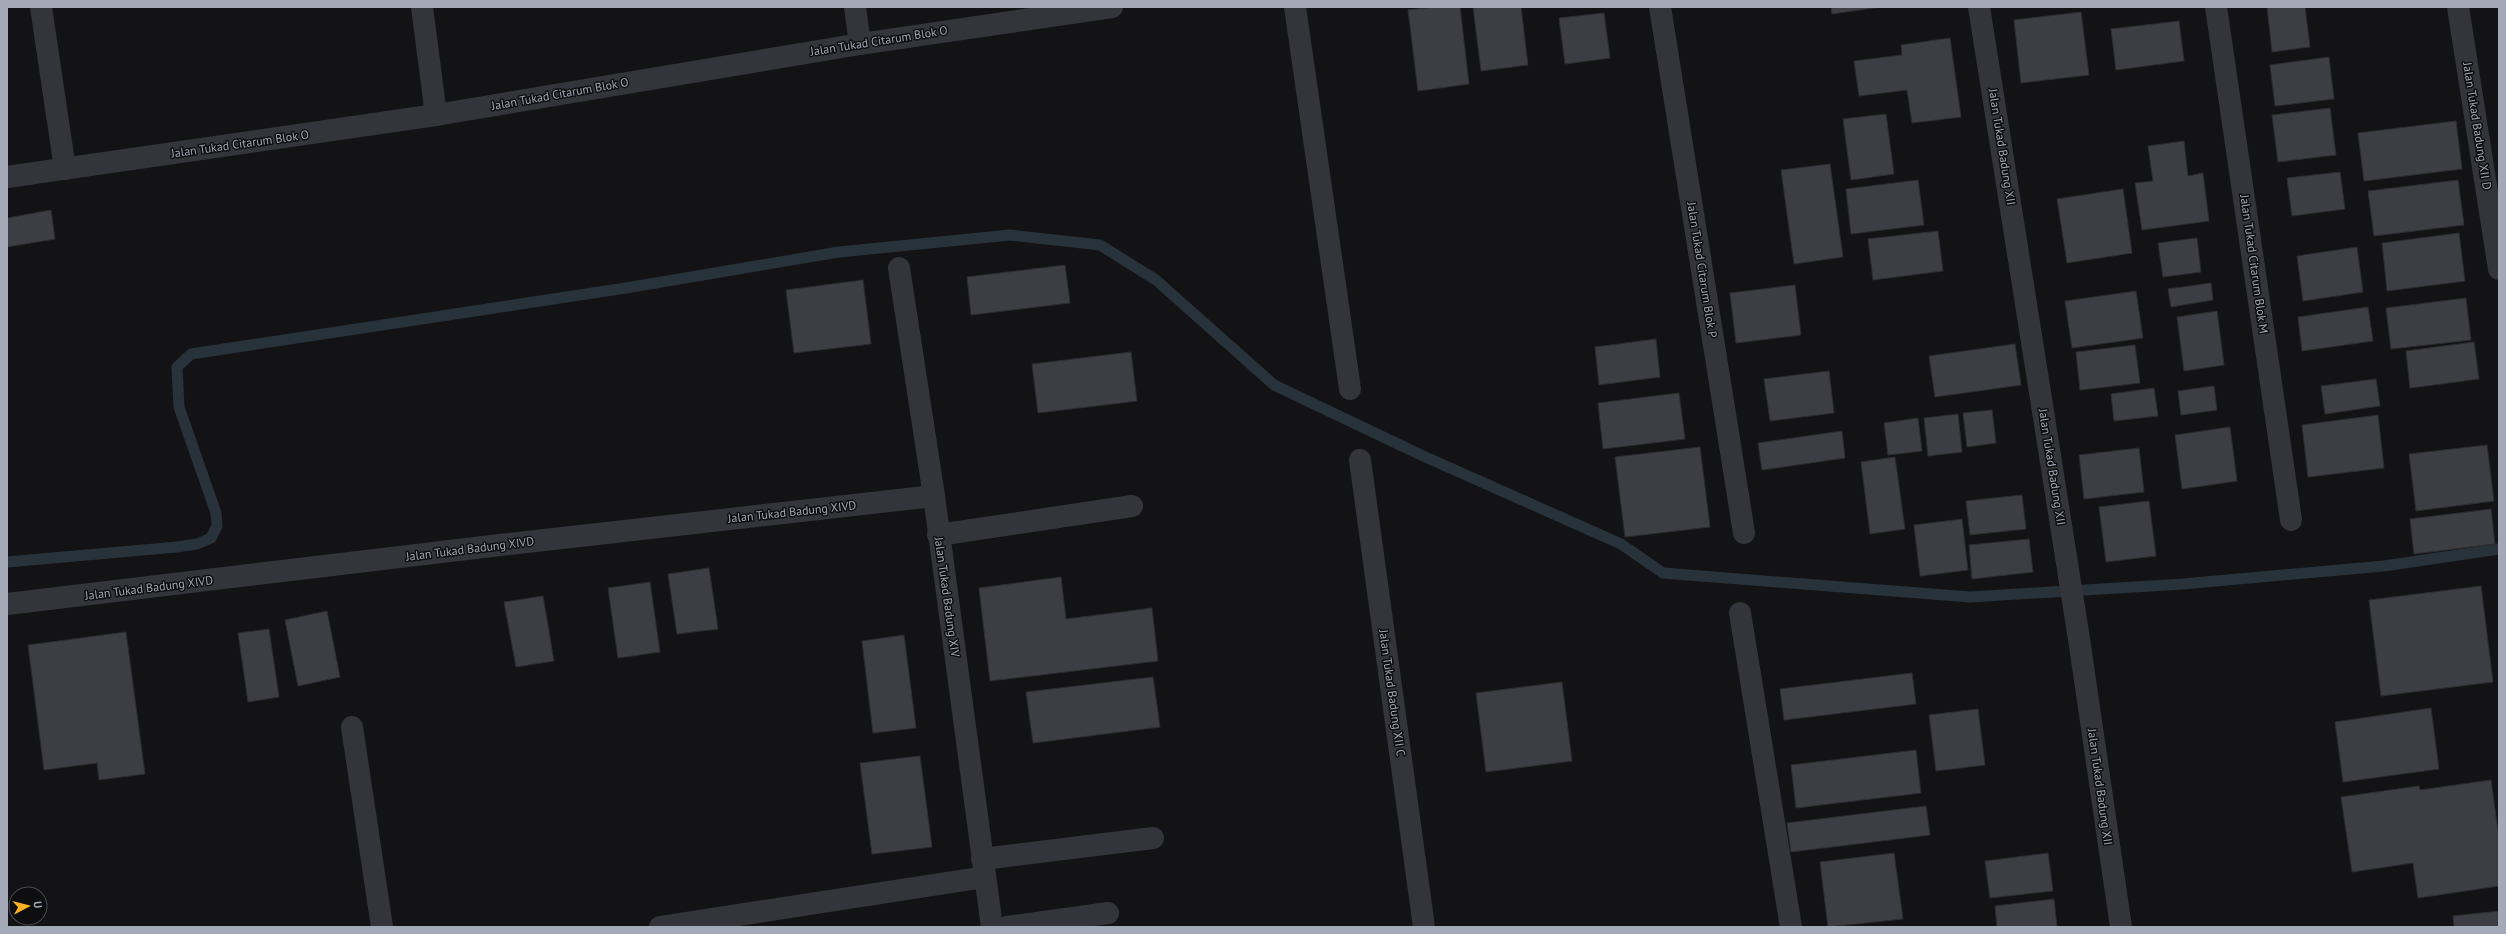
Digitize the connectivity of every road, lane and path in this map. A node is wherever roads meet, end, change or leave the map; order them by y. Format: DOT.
graph roads {
  1 [pos="41,7"];
  2 [pos="422,7"];
  3 [pos="855,7"];
  4 [pos="1112,7"];
  5 [pos="1295,7"];
  6 [pos="1660,7"];
  7 [pos="1980,7"];
  8 [pos="2216,7"];
  9 [pos="2458,7"];
  10 [pos="860,44"];
  11 [pos="436,115"];
  12 [pos="65,169"];
  13 [pos="7,177"];
  14 [pos="900,268"];
  15 [pos="2499,269"];
  16 [pos="1350,389"];
  17 [pos="1360,460"];
  18 [pos="934,496"];
  19 [pos="1132,506"];
  20 [pos="2291,520"];
  21 [pos="1744,533"];
  22 [pos="938,535"];
  23 [pos="7,604"];
  24 [pos="1740,613"];
  25 [pos="352,727"];
  26 [pos="1153,838"];
  27 [pos="983,868"];
  28 [pos="1108,913"];
  29 [pos="382,927"];
  30 [pos="660,927"];
  31 [pos="992,927"];
  32 [pos="1007,927"];
  33 [pos="1424,927"];
  34 [pos="1790,927"];
  35 [pos="2120,927"];
  1 -- 12 [label="street"];
  2 -- 11 [label="street"];
  3 -- 10 [label="street"];
  4 -- 10 [label="street, Jalan Tukad Citarum Blok O"];
  5 -- 16 [label="street"];
  6 -- 21 [label="street, Jalan Tukad Citarum Blok P"];
  7 -- 35 [label="street, Jalan Tukad Badung XII"];
  8 -- 20 [label="street, Jalan Tukad Citarum Blok M"];
  9 -- 15 [label="street, Jalan Tukad Badung XII D"];
  10 -- 11 [label="street, Jalan Tukad Citarum Blok O"];
  11 -- 12 [label="street, Jalan Tukad Citarum Blok O"];
  12 -- 13 [label="street, Jalan Tukad Citarum Blok O"];
  14 -- 18 [label="street, Jalan Tukad Badung XIV"];
  17 -- 33 [label="street, Jalan Tukad Badung XII C"];
  18 -- 22 [label="street, Jalan Tukad Badung XIV"];
  18 -- 23 [label="street, Jalan Tukad Badung XIVD"];
  19 -- 22 [label="street"];
  22 -- 27 [label="street, Jalan Tukad Badung XIV"];
  24 -- 34 [label="street"];
  25 -- 29 [label="street"];
  26 -- 27 [label="street"];
  27 -- 30 [label="street"];
  27 -- 31 [label="street, Jalan Tukad Badung XIV"];
  28 -- 32 [label="street"];
}
